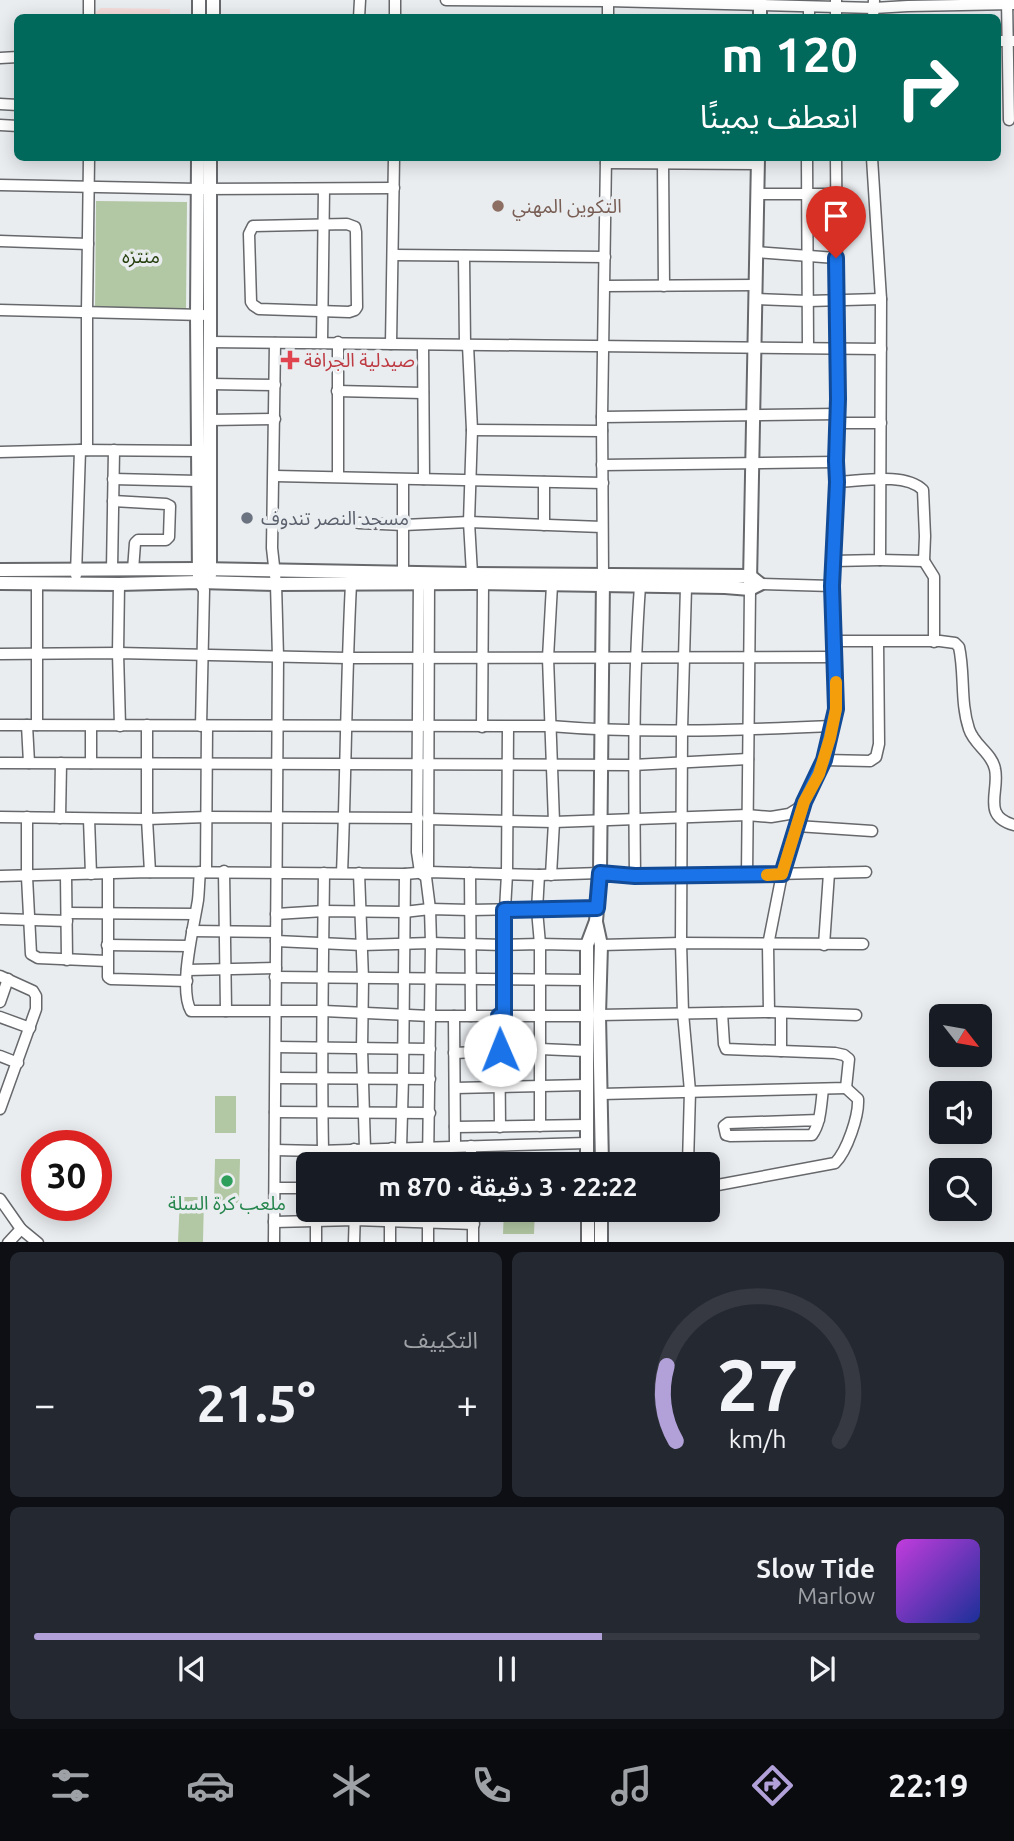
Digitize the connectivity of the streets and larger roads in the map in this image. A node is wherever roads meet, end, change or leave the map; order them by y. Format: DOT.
graph roads {
  1 [pos="446,0"];
  2 [pos="500,0"];
  3 [pos="539,1"];
  4 [pos="608,1"];
  5 [pos="668,1"];
  6 [pos="713,2"];
  7 [pos="909,3"];
  8 [pos="941,3"];
  9 [pos="975,3"];
  10 [pos="1009,3"];
  11 [pos="760,7"];
  12 [pos="836,8"];
  13 [pos="874,9"];
  14 [pos="809,12"];
  15 [pos="1006,41"];
  16 [pos="1006,76"];
  17 [pos="1012,120"];
  18 [pos="89,161"];
  19 [pos="199,161"];
  20 [pos="209,161"];
  21 [pos="394,161"];
  22 [pos="606,161"];
  23 [pos="625,161"];
  24 [pos="690,161"];
  25 [pos="758,161"];
  26 [pos="807,161"];
  27 [pos="836,161"];
  28 [pos="872,161"];
  29 [pos="663,163"];
  30 [pos="0,185"];
  31 [pos="89,188"];
  32 [pos="204,188"];
  33 [pos="324,188"];
  34 [pos="394,188"];
  35 [pos="757,194"];
  36 [pos="836,194"];
  37 [pos="808,195"];
  38 [pos="323,224"];
  39 [pos="0,241"];
  40 [pos="88,244"];
  41 [pos="756,252"];
  42 [pos="394,255"];
  43 [pos="808,255"];
  44 [pos="464,256"];
  45 [pos="605,257"];
  46 [pos="836,258"];
  47 [pos="755,285"];
  48 [pos="605,286"];
  49 [pos="664,286"];
  50 [pos="755,299"];
  51 [pos="881,299"];
  52 [pos="808,301"];
  53 [pos="836,301"];
  54 [pos="0,310"];
  55 [pos="322,310"];
  56 [pos="87,312"];
  57 [pos="203,315"];
  58 [pos="209,342"];
  59 [pos="275,342"];
  60 [pos="322,342"];
  61 [pos="338,342"];
  62 [pos="391,344"];
  63 [pos="423,345"];
  64 [pos="467,345"];
  65 [pos="604,346"];
  66 [pos="753,346"];
  67 [pos="808,347"];
  68 [pos="837,348"];
  69 [pos="881,349"];
  70 [pos="210,384"];
  71 [pos="275,385"];
  72 [pos="337,391"];
  73 [pos="423,393"];
  74 [pos="753,414"];
  75 [pos="602,417"];
  76 [pos="275,419"];
  77 [pos="838,419"];
  78 [pos="210,420"];
  79 [pos="881,423"];
  80 [pos="472,430"];
  81 [pos="603,431"];
  82 [pos="83,450"];
  83 [pos="114,450"];
  84 [pos="198,451"];
  85 [pos="0,452"];
  86 [pos="836,461"];
  87 [pos="752,463"];
  88 [pos="603,465"];
  89 [pos="204,467"];
  90 [pos="275,476"];
  91 [pos="338,476"];
  92 [pos="113,479"];
  93 [pos="424,479"];
  94 [pos="403,480"];
  95 [pos="881,480"];
  96 [pos="198,481"];
  97 [pos="471,481"];
  98 [pos="544,482"];
  99 [pos="837,482"];
  100 [pos="603,483"];
  101 [pos="113,502"];
  102 [pos="469,522"];
  103 [pos="359,523"];
  104 [pos="544,524"];
  105 [pos="404,525"];
  106 [pos="602,527"];
  107 [pos="880,560"];
  108 [pos="833,561"];
  109 [pos="924,561"];
  110 [pos="0,570"];
  111 [pos="77,570"];
  112 [pos="112,570"];
  113 [pos="133,570"];
  114 [pos="275,570"];
  115 [pos="403,573"];
  116 [pos="472,574"];
  117 [pos="204,578"];
  118 [pos="424,578"];
  119 [pos="513,579"];
  120 [pos="602,581"];
  121 [pos="0,583"];
  122 [pos="351,583"];
  123 [pos="754,583"];
  124 [pos="37,584"];
  125 [pos="76,584"];
  126 [pos="119,584"];
  127 [pos="276,584"];
  128 [pos="483,584"];
  129 [pos="552,585"];
  130 [pos="640,586"];
  131 [pos="832,586"];
  132 [pos="686,587"];
  133 [pos="834,641"];
  134 [pos="878,642"];
  135 [pos="934,642"];
  136 [pos="118,653"];
  137 [pos="0,654"];
  138 [pos="37,655"];
  139 [pos="202,655"];
  140 [pos="278,657"];
  141 [pos="482,657"];
  142 [pos="635,657"];
  143 [pos="685,657"];
  144 [pos="749,657"];
  145 [pos="835,657"];
  146 [pos="347,658"];
  147 [pos="423,658"];
  148 [pos="548,658"];
  149 [pos="601,659"];
  150 [pos="0,724"];
  151 [pos="32,725"];
  152 [pos="147,725"];
  153 [pos="278,725"];
  154 [pos="91,726"];
  155 [pos="120,726"];
  156 [pos="204,726"];
  157 [pos="347,726"];
  158 [pos="423,726"];
  159 [pos="550,726"];
  160 [pos="833,726"];
  161 [pos="482,727"];
  162 [pos="508,727"];
  163 [pos="682,729"];
  164 [pos="601,730"];
  165 [pos="635,730"];
  166 [pos="750,730"];
  167 [pos="748,759"];
  168 [pos="824,760"];
  169 [pos="208,762"];
  170 [pos="683,762"];
  171 [pos="0,763"];
  172 [pos="29,763"];
  173 [pos="61,763"];
  174 [pos="91,763"];
  175 [pos="147,763"];
  176 [pos="277,764"];
  177 [pos="346,764"];
  178 [pos="423,764"];
  179 [pos="508,764"];
  180 [pos="551,764"];
  181 [pos="601,765"];
  182 [pos="633,765"];
  183 [pos="804,802"];
  184 [pos="747,815"];
  185 [pos="0,817"];
  186 [pos="27,817"];
  187 [pos="207,817"];
  188 [pos="682,817"];
  189 [pos="61,818"];
  190 [pos="89,819"];
  191 [pos="147,819"];
  192 [pos="276,819"];
  193 [pos="344,819"];
  194 [pos="423,819"];
  195 [pos="635,819"];
  196 [pos="600,821"];
  197 [pos="508,822"];
  198 [pos="554,822"];
  199 [pos="1014,825"];
  200 [pos="797,826"];
  201 [pos="872,831"];
  202 [pos="224,871"];
  203 [pos="150,872"];
  204 [pos="203,872"];
  205 [pos="866,872"];
  206 [pos="324,873"];
  207 [pos="342,873"];
  208 [pos="359,873"];
  209 [pos="470,873"];
  210 [pos="600,873"];
  211 [pos="829,873"];
  212 [pos="66,874"];
  213 [pos="91,874"];
  214 [pos="108,874"];
  215 [pos="276,874"];
  216 [pos="405,874"];
  217 [pos="424,874"];
  218 [pos="507,874"];
  219 [pos="782,874"];
  220 [pos="539,875"];
  221 [pos="551,875"];
  222 [pos="0,876"];
  223 [pos="635,876"];
  224 [pos="681,876"];
  225 [pos="747,876"];
  226 [pos="27,877"];
  227 [pos="430,909"];
  228 [pos="504,910"];
  229 [pos="537,910"];
  230 [pos="324,911"];
  231 [pos="470,911"];
  232 [pos="107,912"];
  233 [pos="361,912"];
  234 [pos="404,912"];
  235 [pos="195,914"];
  236 [pos="276,914"];
  237 [pos="597,915"];
  238 [pos="67,917"];
  239 [pos="0,919"];
  240 [pos="29,920"];
  241 [pos="192,931"];
  242 [pos="225,932"];
  243 [pos="276,936"];
  244 [pos="432,943"];
  245 [pos="681,943"];
  246 [pos="324,944"];
  247 [pos="404,944"];
  248 [pos="470,944"];
  249 [pos="540,944"];
  250 [pos="863,944"];
  251 [pos="107,945"];
  252 [pos="362,945"];
  253 [pos="503,945"];
  254 [pos="587,945"];
  255 [pos="768,945"];
  256 [pos="824,945"];
  257 [pos="189,946"];
  258 [pos="601,946"];
  259 [pos="67,960"];
  260 [pos="107,961"];
  261 [pos="225,971"];
  262 [pos="276,973"];
  263 [pos="187,975"];
  264 [pos="4,977"];
  265 [pos="322,978"];
  266 [pos="430,978"];
  267 [pos="470,978"];
  268 [pos="503,978"];
  269 [pos="363,979"];
  270 [pos="404,979"];
  271 [pos="540,979"];
  272 [pos="587,980"];
  273 [pos="0,1002"];
  274 [pos="226,1011"];
  275 [pos="275,1011"];
  276 [pos="324,1011"];
  277 [pos="362,1012"];
  278 [pos="769,1012"];
  279 [pos="682,1013"];
  280 [pos="722,1013"];
  281 [pos="781,1013"];
  282 [pos="404,1014"];
  283 [pos="593,1015"];
  284 [pos="856,1015"];
  285 [pos="430,1016"];
  286 [pos="454,1016"];
  287 [pos="471,1016"];
  288 [pos="502,1016"];
  289 [pos="540,1016"];
  290 [pos="0,1017"];
  291 [pos="30,1028"];
  292 [pos="276,1047"];
  293 [pos="323,1048"];
  294 [pos="362,1049"];
  295 [pos="403,1049"];
  296 [pos="430,1049"];
  297 [pos="540,1049"];
  298 [pos="500,1050"];
  299 [pos="587,1051"];
  300 [pos="781,1051"];
  301 [pos="454,1053"];
  302 [pos="0,1056"];
  303 [pos="18,1063"];
  304 [pos="276,1078"];
  305 [pos="362,1078"];
  306 [pos="403,1078"];
  307 [pos="323,1079"];
  308 [pos="430,1079"];
  309 [pos="586,1085"];
  310 [pos="499,1087"];
  311 [pos="539,1087"];
  312 [pos="455,1088"];
  313 [pos="846,1088"];
  314 [pos="823,1089"];
  315 [pos="690,1091"];
  316 [pos="601,1094"];
  317 [pos="2,1096"];
  318 [pos="0,1109"];
  319 [pos="275,1112"];
  320 [pos="364,1112"];
  321 [pos="323,1113"];
  322 [pos="402,1113"];
  323 [pos="430,1113"];
  324 [pos="819,1120"];
  325 [pos="586,1125"];
  326 [pos="540,1126"];
  327 [pos="500,1127"];
  328 [pos="455,1128"];
  329 [pos="587,1143"];
  330 [pos="455,1146"];
  331 [pos="471,1146"];
  332 [pos="428,1147"];
  333 [pos="396,1148"];
  334 [pos="360,1149"];
  335 [pos="275,1150"];
  336 [pos="321,1151"];
  337 [pos="359,1152"];
  338 [pos="395,1152"];
  339 [pos="428,1152"];
  340 [pos="471,1152"];
  341 [pos="587,1152"];
  342 [pos="602,1152"];
  343 [pos="688,1152"];
  344 [pos="720,1185"];
  345 [pos="275,1188"];
  346 [pos="296,1188"];
  347 [pos="0,1199"];
  348 [pos="296,1218"];
  349 [pos="274,1222"];
  350 [pos="316,1222"];
  351 [pos="355,1222"];
  352 [pos="390,1222"];
  353 [pos="409,1222"];
  354 [pos="587,1222"];
  355 [pos="601,1222"];
  356 [pos="428,1223"];
  357 [pos="474,1224"];
  358 [pos="21,1229"];
  359 [pos="6,1240"];
  360 [pos="38,1242"];
  361 [pos="274,1242"];
  362 [pos="316,1242"];
  363 [pos="354,1242"];
  364 [pos="390,1242"];
  365 [pos="428,1242"];
  366 [pos="473,1242"];
  367 [pos="588,1242"];
  368 [pos="601,1242"];
  1 -- 2 [label="street"];
  2 -- 3 [label="street"];
  3 -- 4 [label="street"];
  4 -- 5 [label="street"];
  5 -- 6 [label="street"];
  6 -- 11 [label="street"];
  7 -- 8 [label="street"];
  7 -- 13 [label="street"];
  8 -- 9 [label="street"];
  9 -- 10 [label="street"];
  10 -- 15 [label="street"];
  11 -- 14 [label="street"];
  12 -- 13 [label="street"];
  12 -- 14 [label="street"];
  15 -- 16 [label="street"];
  16 -- 17 [label="street"];
  18 -- 31 [label="street"];
  19 -- 32 [label="street"];
  20 -- 32 [label="street"];
  21 -- 34 [label="street"];
  22 -- 45 [label="street"];
  23 -- 29 [label="street"];
  24 -- 29 [label="street"];
  25 -- 35 [label="street"];
  26 -- 37 [label="street"];
  27 -- 36 [label="street"];
  28 -- 51 [label="street"];
  29 -- 49 [label="street"];
  30 -- 31 [label="street"];
  31 -- 32 [label="street"];
  31 -- 40 [label="street"];
  32 -- 33 [label="street"];
  32 -- 57 [label="street"];
  33 -- 34 [label="street"];
  33 -- 38 [label="street"];
  34 -- 42 [label="street"];
  35 -- 37 [label="street"];
  35 -- 41 [label="street"];
  36 -- 37 [label="street"];
  36 -- 46 [label="street"];
  37 -- 43 [label="street"];
  38 -- 55 [label="street"];
  38 -- 55 [label="street"];
  38 -- 55 [label="street"];
  39 -- 40 [label="street"];
  40 -- 56 [label="street"];
  41 -- 43 [label="street"];
  41 -- 47 [label="street"];
  42 -- 44 [label="street"];
  42 -- 62 [label="street"];
  43 -- 46 [label="street"];
  43 -- 52 [label="street"];
  44 -- 45 [label="street"];
  44 -- 64 [label="street"];
  45 -- 48 [label="street"];
  46 -- 53 [label="street"];
  47 -- 49 [label="street"];
  47 -- 50 [label="street"];
  48 -- 49 [label="street"];
  48 -- 65 [label="street"];
  50 -- 52 [label="street"];
  50 -- 66 [label="street"];
  51 -- 53 [label="street"];
  51 -- 69 [label="street"];
  52 -- 53 [label="street"];
  52 -- 67 [label="street"];
  53 -- 68 [label="street"];
  54 -- 56 [label="street"];
  55 -- 60 [label="street"];
  56 -- 57 [label="street"];
  56 -- 82 [label="street"];
  57 -- 58 [label="street"];
  57 -- 84 [label="street"];
  58 -- 59 [label="street"];
  58 -- 70 [label="street"];
  59 -- 60 [label="street"];
  59 -- 71 [label="street"];
  60 -- 61 [label="street"];
  61 -- 62 [label="street"];
  61 -- 72 [label="street"];
  62 -- 63 [label="street"];
  63 -- 64 [label="street"];
  63 -- 73 [label="street"];
  64 -- 65 [label="street"];
  64 -- 80 [label="street"];
  65 -- 66 [label="street"];
  65 -- 75 [label="street"];
  66 -- 67 [label="street"];
  66 -- 74 [label="street"];
  67 -- 68 [label="street"];
  68 -- 69 [label="street"];
  68 -- 77 [label="street"];
  69 -- 79 [label="street"];
  70 -- 71 [label="street"];
  70 -- 78 [label="street"];
  71 -- 76 [label="street"];
  72 -- 73 [label="street"];
  72 -- 91 [label="street"];
  73 -- 93 [label="street"];
  74 -- 75 [label="street"];
  74 -- 77 [label="street"];
  74 -- 87 [label="street"];
  75 -- 81 [label="street"];
  76 -- 78 [label="street"];
  76 -- 90 [label="street"];
  77 -- 79 [label="street"];
  77 -- 86 [label="street"];
  78 -- 89 [label="street"];
  79 -- 95 [label="street"];
  80 -- 81 [label="street"];
  80 -- 97 [label="street"];
  81 -- 88 [label="street"];
  82 -- 83 [label="street"];
  82 -- 85 [label="street"];
  82 -- 111 [label="street"];
  83 -- 84 [label="street"];
  83 -- 92 [label="street"];
  84 -- 89 [label="street"];
  86 -- 87 [label="street"];
  86 -- 99 [label="street"];
  87 -- 88 [label="street"];
  87 -- 123 [label="street"];
  88 -- 100 [label="street"];
  89 -- 96 [label="street"];
  89 -- 117 [label="street"];
  90 -- 91 [label="street"];
  90 -- 114 [label="street"];
  91 -- 94 [label="street"];
  92 -- 96 [label="street"];
  92 -- 101 [label="street"];
  93 -- 94 [label="street"];
  93 -- 97 [label="street"];
  94 -- 105 [label="street"];
  95 -- 99 [label="street"];
  95 -- 107 [label="street"];
  95 -- 109 [label="street"];
  96 -- 117 [label="street"];
  97 -- 98 [label="street"];
  97 -- 102 [label="street"];
  98 -- 100 [label="street"];
  98 -- 104 [label="street"];
  99 -- 108 [label="street"];
  100 -- 106 [label="street"];
  101 -- 112 [label="street"];
  101 -- 113 [label="street"];
  102 -- 104 [label="street"];
  102 -- 105 [label="street"];
  102 -- 116 [label="street"];
  103 -- 105 [label="street"];
  104 -- 106 [label="street"];
  105 -- 115 [label="street"];
  106 -- 120 [label="street"];
  107 -- 108 [label="street"];
  107 -- 109 [label="street"];
  108 -- 131 [label="street"];
  109 -- 135 [label="street"];
  110 -- 111 [label="street"];
  111 -- 112 [label="street"];
  111 -- 125 [label="street"];
  112 -- 113 [label="street"];
  113 -- 117 [label="street"];
  114 -- 115 [label="street"];
  114 -- 117 [label="street"];
  114 -- 127 [label="street"];
  115 -- 118 [label="street"];
  116 -- 118 [label="street"];
  116 -- 119 [label="street"];
  117 -- 126 [label="street"];
  117 -- 127 [label="street"];
  117 -- 139 [label="street"];
  118 -- 122 [label="street"];
  118 -- 128 [label="street"];
  118 -- 147 [label="street"];
  119 -- 120 [label="street"];
  119 -- 128 [label="street"];
  119 -- 129 [label="street"];
  120 -- 123 [label="street"];
  120 -- 129 [label="street"];
  120 -- 130 [label="street"];
  120 -- 149 [label="street"];
  121 -- 124 [label="street"];
  122 -- 127 [label="street"];
  122 -- 146 [label="street"];
  123 -- 131 [label="street"];
  123 -- 132 [label="street"];
  123 -- 144 [label="street"];
  124 -- 125 [label="street"];
  124 -- 138 [label="street"];
  125 -- 126 [label="street"];
  126 -- 136 [label="street"];
  127 -- 140 [label="street"];
  128 -- 141 [label="street"];
  129 -- 148 [label="street"];
  130 -- 132 [label="street"];
  130 -- 142 [label="street"];
  131 -- 133 [label="street"];
  132 -- 143 [label="street"];
  133 -- 134 [label="street"];
  133 -- 145 [label="street"];
  134 -- 135 [label="street"];
  134 -- 168 [label="street"];
  135 -- 199 [label="street"];
  136 -- 138 [label="street"];
  136 -- 139 [label="street"];
  136 -- 155 [label="street"];
  137 -- 138 [label="street"];
  138 -- 151 [label="street"];
  139 -- 140 [label="street"];
  139 -- 156 [label="street"];
  140 -- 146 [label="street"];
  140 -- 153 [label="street"];
  141 -- 147 [label="street"];
  141 -- 148 [label="street"];
  141 -- 161 [label="street"];
  142 -- 143 [label="street"];
  142 -- 149 [label="street"];
  142 -- 165 [label="street"];
  143 -- 144 [label="street"];
  143 -- 163 [label="street"];
  144 -- 145 [label="street"];
  144 -- 166 [label="street"];
  145 -- 160 [label="street"];
  146 -- 147 [label="street"];
  146 -- 157 [label="street"];
  147 -- 158 [label="street"];
  148 -- 149 [label="street"];
  148 -- 159 [label="street"];
  149 -- 164 [label="street"];
  150 -- 151 [label="street"];
  151 -- 154 [label="street"];
  151 -- 172 [label="street"];
  152 -- 155 [label="street"];
  152 -- 156 [label="street"];
  152 -- 175 [label="street"];
  153 -- 156 [label="street"];
  153 -- 157 [label="street"];
  153 -- 176 [label="street"];
  154 -- 155 [label="street"];
  154 -- 174 [label="street"];
  156 -- 169 [label="street"];
  157 -- 158 [label="street"];
  157 -- 177 [label="street"];
  158 -- 161 [label="street"];
  158 -- 178 [label="street"];
  159 -- 162 [label="street"];
  159 -- 164 [label="street"];
  159 -- 180 [label="street"];
  160 -- 166 [label="street"];
  160 -- 168 [label="street"];
  161 -- 162 [label="street"];
  162 -- 179 [label="street"];
  163 -- 165 [label="street"];
  163 -- 166 [label="street"];
  163 -- 170 [label="street"];
  164 -- 165 [label="street"];
  164 -- 181 [label="street"];
  165 -- 182 [label="street"];
  166 -- 167 [label="street"];
  167 -- 170 [label="street"];
  167 -- 184 [label="street"];
  168 -- 183 [label="street"];
  169 -- 175 [label="street"];
  169 -- 176 [label="street"];
  169 -- 187 [label="street"];
  170 -- 182 [label="street"];
  170 -- 188 [label="street"];
  171 -- 172 [label="street"];
  172 -- 173 [label="street"];
  173 -- 174 [label="street"];
  173 -- 189 [label="street"];
  174 -- 175 [label="street"];
  175 -- 191 [label="street"];
  176 -- 177 [label="street"];
  176 -- 192 [label="street"];
  177 -- 178 [label="street"];
  177 -- 193 [label="street"];
  178 -- 179 [label="street"];
  178 -- 194 [label="street"];
  179 -- 180 [label="street"];
  179 -- 197 [label="street"];
  180 -- 181 [label="street"];
  180 -- 198 [label="street"];
  181 -- 182 [label="street"];
  181 -- 196 [label="street"];
  182 -- 195 [label="street"];
  183 -- 184 [label="street"];
  183 -- 200 [label="street"];
  184 -- 188 [label="street"];
  184 -- 225 [label="street"];
  185 -- 186 [label="street"];
  186 -- 189 [label="street"];
  186 -- 226 [label="street"];
  187 -- 191 [label="street"];
  187 -- 192 [label="street"];
  187 -- 204 [label="street"];
  188 -- 195 [label="street"];
  188 -- 224 [label="street"];
  189 -- 190 [label="street"];
  190 -- 191 [label="street"];
  190 -- 213 [label="street"];
  191 -- 203 [label="street"];
  192 -- 193 [label="street"];
  192 -- 215 [label="street"];
  193 -- 194 [label="street"];
  193 -- 207 [label="street"];
  194 -- 197 [label="street"];
  194 -- 217 [label="street"];
  195 -- 196 [label="street"];
  195 -- 223 [label="street"];
  196 -- 198 [label="street"];
  196 -- 210 [label="street"];
  197 -- 198 [label="street"];
  197 -- 218 [label="street"];
  198 -- 221 [label="street"];
  200 -- 201 [label="street"];
  200 -- 219 [label="street"];
  202 -- 204 [label="street"];
  202 -- 215 [label="street"];
  202 -- 242 [label="street"];
  203 -- 204 [label="street"];
  203 -- 214 [label="street"];
  204 -- 235 [label="street"];
  205 -- 211 [label="street"];
  206 -- 207 [label="street"];
  206 -- 215 [label="street"];
  206 -- 230 [label="street"];
  207 -- 208 [label="street"];
  208 -- 216 [label="street"];
  208 -- 233 [label="street"];
  209 -- 217 [label="street"];
  209 -- 218 [label="street"];
  209 -- 231 [label="street"];
  210 -- 221 [label="street"];
  210 -- 223 [label="street"];
  210 -- 237 [label="street"];
  211 -- 219 [label="street"];
  211 -- 256 [label="street"];
  212 -- 213 [label="street"];
  212 -- 226 [label="street"];
  212 -- 238 [label="street"];
  213 -- 214 [label="street"];
  214 -- 232 [label="street"];
  215 -- 236 [label="street"];
  216 -- 217 [label="street"];
  216 -- 234 [label="street"];
  217 -- 227 [label="street"];
  218 -- 220 [label="street"];
  218 -- 228 [label="street"];
  219 -- 225 [label="street"];
  219 -- 255 [label="street"];
  220 -- 221 [label="street"];
  220 -- 229 [label="street"];
  222 -- 226 [label="street"];
  223 -- 224 [label="street"];
  224 -- 225 [label="street"];
  224 -- 245 [label="street"];
  226 -- 240 [label="street"];
  227 -- 231 [label="street"];
  227 -- 234 [label="street"];
  227 -- 244 [label="street"];
  228 -- 229 [label="street"];
  228 -- 231 [label="street"];
  228 -- 253 [label="street"];
  229 -- 237 [label="street"];
  229 -- 249 [label="street"];
  230 -- 233 [label="street"];
  230 -- 236 [label="street"];
  230 -- 246 [label="street"];
  231 -- 248 [label="street"];
  232 -- 235 [label="street"];
  232 -- 238 [label="street"];
  232 -- 251 [label="street"];
  233 -- 234 [label="street"];
  233 -- 252 [label="street"];
  234 -- 247 [label="street"];
  235 -- 241 [label="street"];
  236 -- 243 [label="street"];
  237 -- 254 [label="street"];
  237 -- 258 [label="street"];
  238 -- 240 [label="street"];
  238 -- 259 [label="street"];
  239 -- 240 [label="street"];
  240 -- 259 [label="street"];
  241 -- 242 [label="street"];
  241 -- 257 [label="street"];
  242 -- 243 [label="street"];
  242 -- 261 [label="street"];
  243 -- 246 [label="street"];
  243 -- 262 [label="street"];
  244 -- 247 [label="street"];
  244 -- 248 [label="street"];
  244 -- 266 [label="street"];
  245 -- 255 [label="street"];
  245 -- 258 [label="street"];
  245 -- 279 [label="street"];
  246 -- 252 [label="street"];
  246 -- 265 [label="street"];
  247 -- 252 [label="street"];
  247 -- 270 [label="street"];
  248 -- 253 [label="street"];
  248 -- 267 [label="street"];
  249 -- 253 [label="street"];
  249 -- 254 [label="street"];
  249 -- 271 [label="street"];
  250 -- 256 [label="street"];
  251 -- 257 [label="street"];
  251 -- 260 [label="street"];
  252 -- 269 [label="street"];
  253 -- 268 [label="street"];
  254 -- 272 [label="street"];
  255 -- 256 [label="street"];
  255 -- 278 [label="street"];
  257 -- 263 [label="street"];
  258 -- 283 [label="street"];
  259 -- 260 [label="street"];
  260 -- 263 [label="street"];
  261 -- 262 [label="street"];
  261 -- 263 [label="street"];
  261 -- 274 [label="street"];
  262 -- 265 [label="street"];
  262 -- 275 [label="street"];
  263 -- 274 [label="street"];
  264 -- 273 [label="street"];
  264 -- 291 [label="street"];
  265 -- 269 [label="street"];
  265 -- 276 [label="street"];
  266 -- 267 [label="street"];
  266 -- 270 [label="street"];
  266 -- 285 [label="street"];
  267 -- 268 [label="street"];
  267 -- 287 [label="street"];
  268 -- 271 [label="street"];
  268 -- 288 [label="street"];
  269 -- 270 [label="street"];
  269 -- 277 [label="street"];
  270 -- 282 [label="street"];
  271 -- 272 [label="street"];
  271 -- 289 [label="street"];
  272 -- 283 [label="street"];
  274 -- 275 [label="street"];
  275 -- 276 [label="street"];
  275 -- 292 [label="street"];
  276 -- 277 [label="street"];
  276 -- 293 [label="street"];
  277 -- 282 [label="street"];
  277 -- 294 [label="street"];
  278 -- 280 [label="street"];
  278 -- 281 [label="street"];
  279 -- 280 [label="street"];
  279 -- 283 [label="street"];
  279 -- 315 [label="street"];
  280 -- 300 [label="street"];
  281 -- 284 [label="street"];
  281 -- 300 [label="street"];
  282 -- 285 [label="street"];
  282 -- 295 [label="street"];
  283 -- 289 [label="street"];
  283 -- 299 [label="street"];
  283 -- 316 [label="street"];
  285 -- 286 [label="street"];
  285 -- 296 [label="street"];
  286 -- 287 [label="street"];
  286 -- 301 [label="street"];
  287 -- 288 [label="street"];
  288 -- 289 [label="street"];
  288 -- 298 [label="street"];
  289 -- 297 [label="street"];
  290 -- 291 [label="street"];
  291 -- 303 [label="street"];
  292 -- 293 [label="street"];
  292 -- 304 [label="street"];
  293 -- 294 [label="street"];
  293 -- 307 [label="street"];
  294 -- 295 [label="street"];
  294 -- 305 [label="street"];
  295 -- 296 [label="street"];
  295 -- 306 [label="street"];
  296 -- 308 [label="street"];
  297 -- 298 [label="street"];
  297 -- 299 [label="street"];
  297 -- 311 [label="street"];
  298 -- 301 [label="street"];
  298 -- 310 [label="street"];
  299 -- 309 [label="street"];
  300 -- 313 [label="street"];
  301 -- 312 [label="street"];
  302 -- 303 [label="street"];
  303 -- 317 [label="street"];
  304 -- 307 [label="street"];
  304 -- 319 [label="street"];
  305 -- 306 [label="street"];
  305 -- 307 [label="street"];
  305 -- 320 [label="street"];
  306 -- 308 [label="street"];
  306 -- 322 [label="street"];
  307 -- 321 [label="street"];
  308 -- 323 [label="street"];
  309 -- 311 [label="street"];
  309 -- 325 [label="street"];
  310 -- 311 [label="street"];
  310 -- 312 [label="street"];
  310 -- 327 [label="street"];
  311 -- 326 [label="street"];
  312 -- 328 [label="street"];
  313 -- 314 [label="street"];
  313 -- 344 [label="street"];
  314 -- 315 [label="street"];
  314 -- 324 [label="street"];
  315 -- 316 [label="street"];
  315 -- 343 [label="street"];
  316 -- 342 [label="street"];
  317 -- 318 [label="street"];
  319 -- 321 [label="street"];
  319 -- 335 [label="street"];
  320 -- 321 [label="street"];
  320 -- 322 [label="street"];
  320 -- 334 [label="street"];
  321 -- 336 [label="street"];
  322 -- 323 [label="street"];
  322 -- 333 [label="street"];
  323 -- 332 [label="street"];
  324 -- 324 [label="street"];
  325 -- 326 [label="street"];
  325 -- 329 [label="street"];
  326 -- 327 [label="street"];
  327 -- 328 [label="street"];
  328 -- 330 [label="street"];
  329 -- 331 [label="street"];
  329 -- 341 [label="street"];
  330 -- 331 [label="street"];
  330 -- 332 [label="street"];
  331 -- 340 [label="street"];
  332 -- 333 [label="street"];
  332 -- 339 [label="street"];
  333 -- 334 [label="street"];
  333 -- 338 [label="street"];
  334 -- 336 [label="street"];
  334 -- 337 [label="street"];
  335 -- 336 [label="street"];
  335 -- 345 [label="street"];
  345 -- 346 [label="street"];
  345 -- 349 [label="street"];
  347 -- 358 [label="street"];
  348 -- 349 [label="street"];
  349 -- 361 [label="street"];
  350 -- 362 [label="street"];
  351 -- 363 [label="street"];
  352 -- 364 [label="street"];
  353 -- 356 [label="street"];
  354 -- 367 [label="street"];
  355 -- 368 [label="street"];
  356 -- 357 [label="street"];
  356 -- 365 [label="street"];
  357 -- 366 [label="street"];
  358 -- 359 [label="street"];
  358 -- 360 [label="street"];
}
